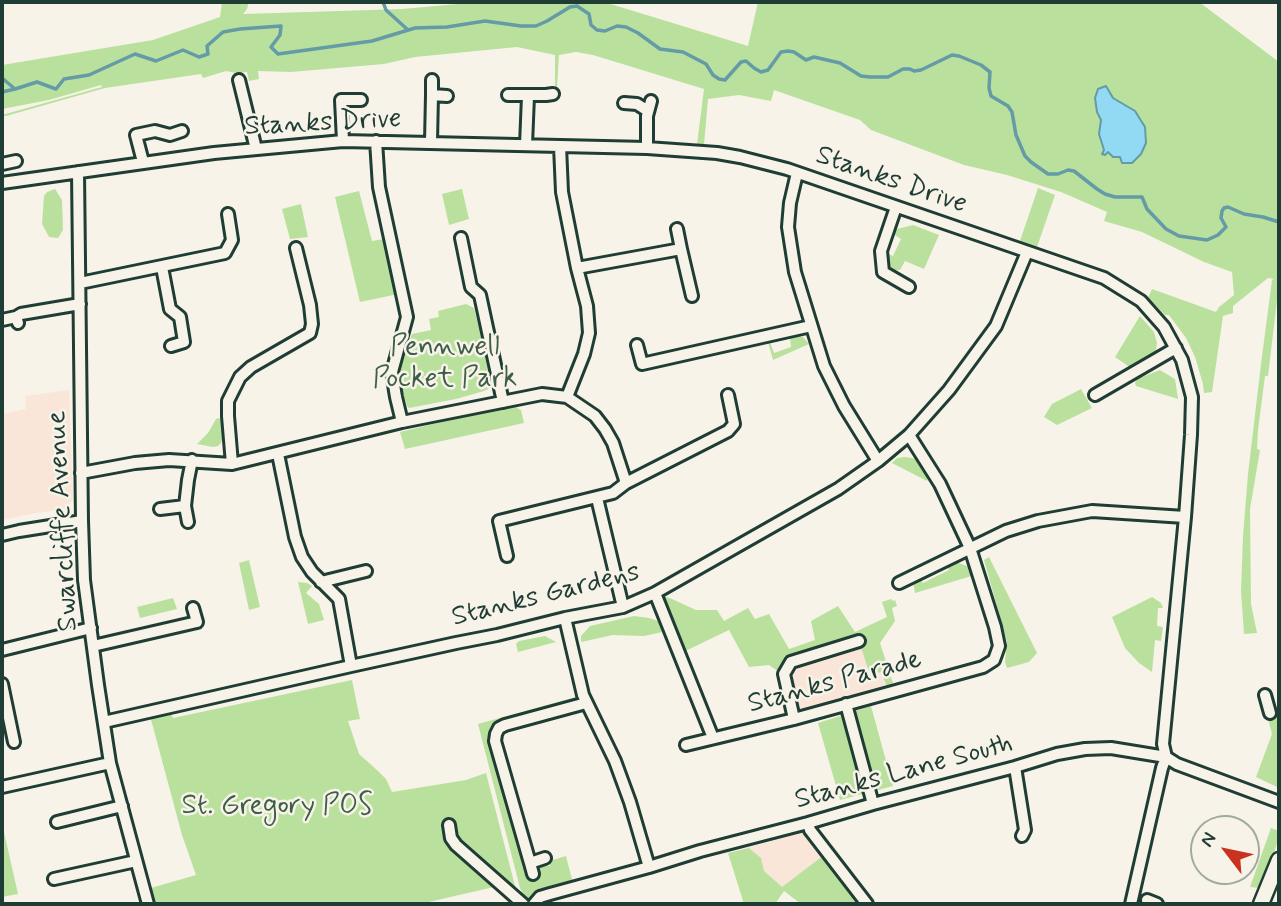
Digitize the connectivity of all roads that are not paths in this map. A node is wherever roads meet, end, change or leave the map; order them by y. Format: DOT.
graph roads {
  1 [pos="239,80"];
  2 [pos="432,80"];
  3 [pos="341,87"];
  4 [pos="553,94"];
  5 [pos="432,95"];
  6 [pos="508,95"];
  7 [pos="447,96"];
  8 [pos="528,96"];
  9 [pos="341,100"];
  10 [pos="360,100"];
  11 [pos="624,103"];
  12 [pos="182,131"];
  13 [pos="343,141"];
  14 [pos="376,141"];
  15 [pos="431,142"];
  16 [pos="526,145"];
  17 [pos="560,146"];
  18 [pos="647,148"];
  19 [pos="256,149"];
  20 [pos="16,162"];
  21 [pos="143,162"];
  22 [pos="2,164"];
  23 [pos="78,172"];
  24 [pos="797,173"];
  25 [pos="2,183"];
  26 [pos="896,207"];
  27 [pos="228,214"];
  28 [pos="677,229"];
  29 [pos="461,238"];
  30 [pos="298,246"];
  31 [pos="681,249"];
  32 [pos="1027,252"];
  33 [pos="162,267"];
  34 [pos="577,268"];
  35 [pos="80,283"];
  36 [pos="909,287"];
  37 [pos="692,296"];
  38 [pos="80,304"];
  39 [pos="2,320"];
  40 [pos="811,326"];
  41 [pos="637,345"];
  42 [pos="171,346"];
  43 [pos="1176,348"];
  44 [pos="728,395"];
  45 [pos="1096,395"];
  46 [pos="567,397"];
  47 [pos="503,402"];
  48 [pos="402,422"];
  49 [pos="909,435"];
  50 [pos="278,454"];
  51 [pos="192,460"];
  52 [pos="878,461"];
  53 [pos="232,464"];
  54 [pos="81,473"];
  55 [pos="626,482"];
  56 [pos="597,498"];
  57 [pos="184,506"];
  58 [pos="160,509"];
  59 [pos="1185,517"];
  60 [pos="82,522"];
  61 [pos="188,522"];
  62 [pos="2,535"];
  63 [pos="970,548"];
  64 [pos="507,556"];
  65 [pos="366,571"];
  66 [pos="321,582"];
  67 [pos="899,583"];
  68 [pos="655,593"];
  69 [pos="623,607"];
  70 [pos="193,608"];
  71 [pos="565,618"];
  72 [pos="91,628"];
  73 [pos="859,641"];
  74 [pos="93,646"];
  75 [pos="2,650"];
  76 [pos="351,666"];
  77 [pos="2,684"];
  78 [pos="1279,700"];
  79 [pos="586,703"];
  80 [pos="846,704"];
  81 [pos="1267,704"];
  82 [pos="794,719"];
  83 [pos="104,722"];
  84 [pos="713,738"];
  85 [pos="15,742"];
  86 [pos="686,745"];
  87 [pos="1166,757"];
  88 [pos="110,763"];
  89 [pos="1015,767"];
  90 [pos="2,787"];
  91 [pos="1279,802"];
  92 [pos="873,804"];
  93 [pos="122,806"];
  94 [pos="57,822"];
  95 [pos="808,824"];
  96 [pos="449,825"];
  97 [pos="1022,836"];
  98 [pos="545,858"];
  99 [pos="1279,860"];
  100 [pos="136,861"];
  101 [pos="649,867"];
  102 [pos="54,880"];
  103 [pos="537,901"];
  104 [pos="148,904"];
  105 [pos="523,904"];
  106 [pos="867,904"];
  107 [pos="1131,904"];
  108 [pos="1261,904"];
  1 -- 19 [label="street"];
  2 -- 5 [label="street"];
  3 -- 9 [label="street"];
  4 -- 8 [label="street"];
  5 -- 7 [label="street"];
  5 -- 15 [label="street"];
  6 -- 8 [label="street"];
  8 -- 16 [label="street"];
  9 -- 10 [label="street"];
  9 -- 13 [label="street"];
  11 -- 18 [label="street"];
  12 -- 21 [label="street"];
  13 -- 14 [label="street, Stanks Drive"];
  13 -- 19 [label="street, Stanks Drive"];
  14 -- 15 [label="street, Stanks Drive"];
  14 -- 48 [label="street"];
  15 -- 16 [label="street, Stanks Drive"];
  16 -- 17 [label="street, Stanks Drive"];
  17 -- 18 [label="street, Stanks Drive"];
  17 -- 34 [label="street"];
  18 -- 24 [label="street, Stanks Drive"];
  19 -- 21 [label="street, Stanks Drive"];
  20 -- 22 [label="street"];
  21 -- 23 [label="street, Stanks Drive"];
  23 -- 25 [label="street, Stanks Drive"];
  23 -- 35 [label="street, Swarcliffe Avenue"];
  24 -- 26 [label="street, Stanks Drive"];
  24 -- 40 [label="street"];
  26 -- 32 [label="street, Stanks Drive"];
  26 -- 36 [label="street"];
  27 -- 33 [label="street"];
  28 -- 31 [label="street"];
  29 -- 47 [label="street"];
  30 -- 53 [label="street"];
  31 -- 34 [label="street"];
  31 -- 37 [label="street"];
  32 -- 43 [label="street, Stanks Drive"];
  32 -- 49 [label="street, Stanks Gardens"];
  33 -- 35 [label="street"];
  33 -- 42 [label="street"];
  34 -- 46 [label="street"];
  35 -- 38 [label="street, Swarcliffe Avenue"];
  38 -- 39 [label="street"];
  38 -- 54 [label="street, Swarcliffe Avenue"];
  40 -- 41 [label="street"];
  40 -- 52 [label="street"];
  43 -- 45 [label="street"];
  43 -- 59 [label="street, Stanks Drive"];
  44 -- 55 [label="street"];
  46 -- 47 [label="street"];
  46 -- 55 [label="street"];
  47 -- 48 [label="street"];
  48 -- 50 [label="street"];
  49 -- 52 [label="street, Stanks Gardens"];
  49 -- 63 [label="street"];
  50 -- 53 [label="street"];
  50 -- 66 [label="street"];
  51 -- 53 [label="street"];
  51 -- 54 [label="street"];
  51 -- 57 [label="street"];
  52 -- 68 [label="street, Stanks Gardens"];
  54 -- 60 [label="street, Swarcliffe Avenue"];
  55 -- 56 [label="street"];
  56 -- 64 [label="street"];
  56 -- 69 [label="street"];
  57 -- 58 [label="street"];
  57 -- 61 [label="street"];
  59 -- 63 [label="street"];
  59 -- 87 [label="street, Stanks Drive"];
  60 -- 62 [label="street"];
  60 -- 72 [label="street, Swarcliffe Avenue"];
  63 -- 67 [label="street"];
  63 -- 80 [label="street, Stanks Parade"];
  65 -- 66 [label="street"];
  66 -- 76 [label="street"];
  68 -- 69 [label="street, Stanks Gardens"];
  68 -- 84 [label="street"];
  69 -- 71 [label="street, Stanks Gardens"];
  70 -- 74 [label="street"];
  71 -- 76 [label="street, Stanks Gardens"];
  71 -- 79 [label="street"];
  72 -- 74 [label="street, Swarcliffe Avenue"];
  72 -- 75 [label="street"];
  73 -- 82 [label="street"];
  74 -- 83 [label="street, Swarcliffe Avenue"];
  76 -- 83 [label="street, Stanks Gardens"];
  77 -- 85 [label="street"];
  78 -- 81 [label="street"];
  79 -- 98 [label="street"];
  79 -- 101 [label="street"];
  80 -- 82 [label="street, Stanks Parade"];
  80 -- 92 [label="street"];
  82 -- 84 [label="street, Stanks Parade"];
  83 -- 88 [label="street, Swarcliffe Avenue"];
  84 -- 86 [label="street, Stanks Parade"];
  87 -- 89 [label="street, Stanks Lane South"];
  87 -- 91 [label="street, Stanks Lane South"];
  87 -- 107 [label="street, Stanks Drive"];
  88 -- 90 [label="street"];
  88 -- 93 [label="street, Swarcliffe Avenue"];
  89 -- 92 [label="street, Stanks Lane South"];
  89 -- 97 [label="street"];
  92 -- 95 [label="street, Stanks Lane South"];
  93 -- 94 [label="street"];
  93 -- 100 [label="street, Swarcliffe Avenue"];
  95 -- 101 [label="street, Stanks Lane South"];
  95 -- 106 [label="street"];
  96 -- 105 [label="street"];
  99 -- 108 [label="street"];
  100 -- 102 [label="street"];
  100 -- 104 [label="street, Swarcliffe Avenue"];
  101 -- 103 [label="street, Stanks Lane South"];
}
